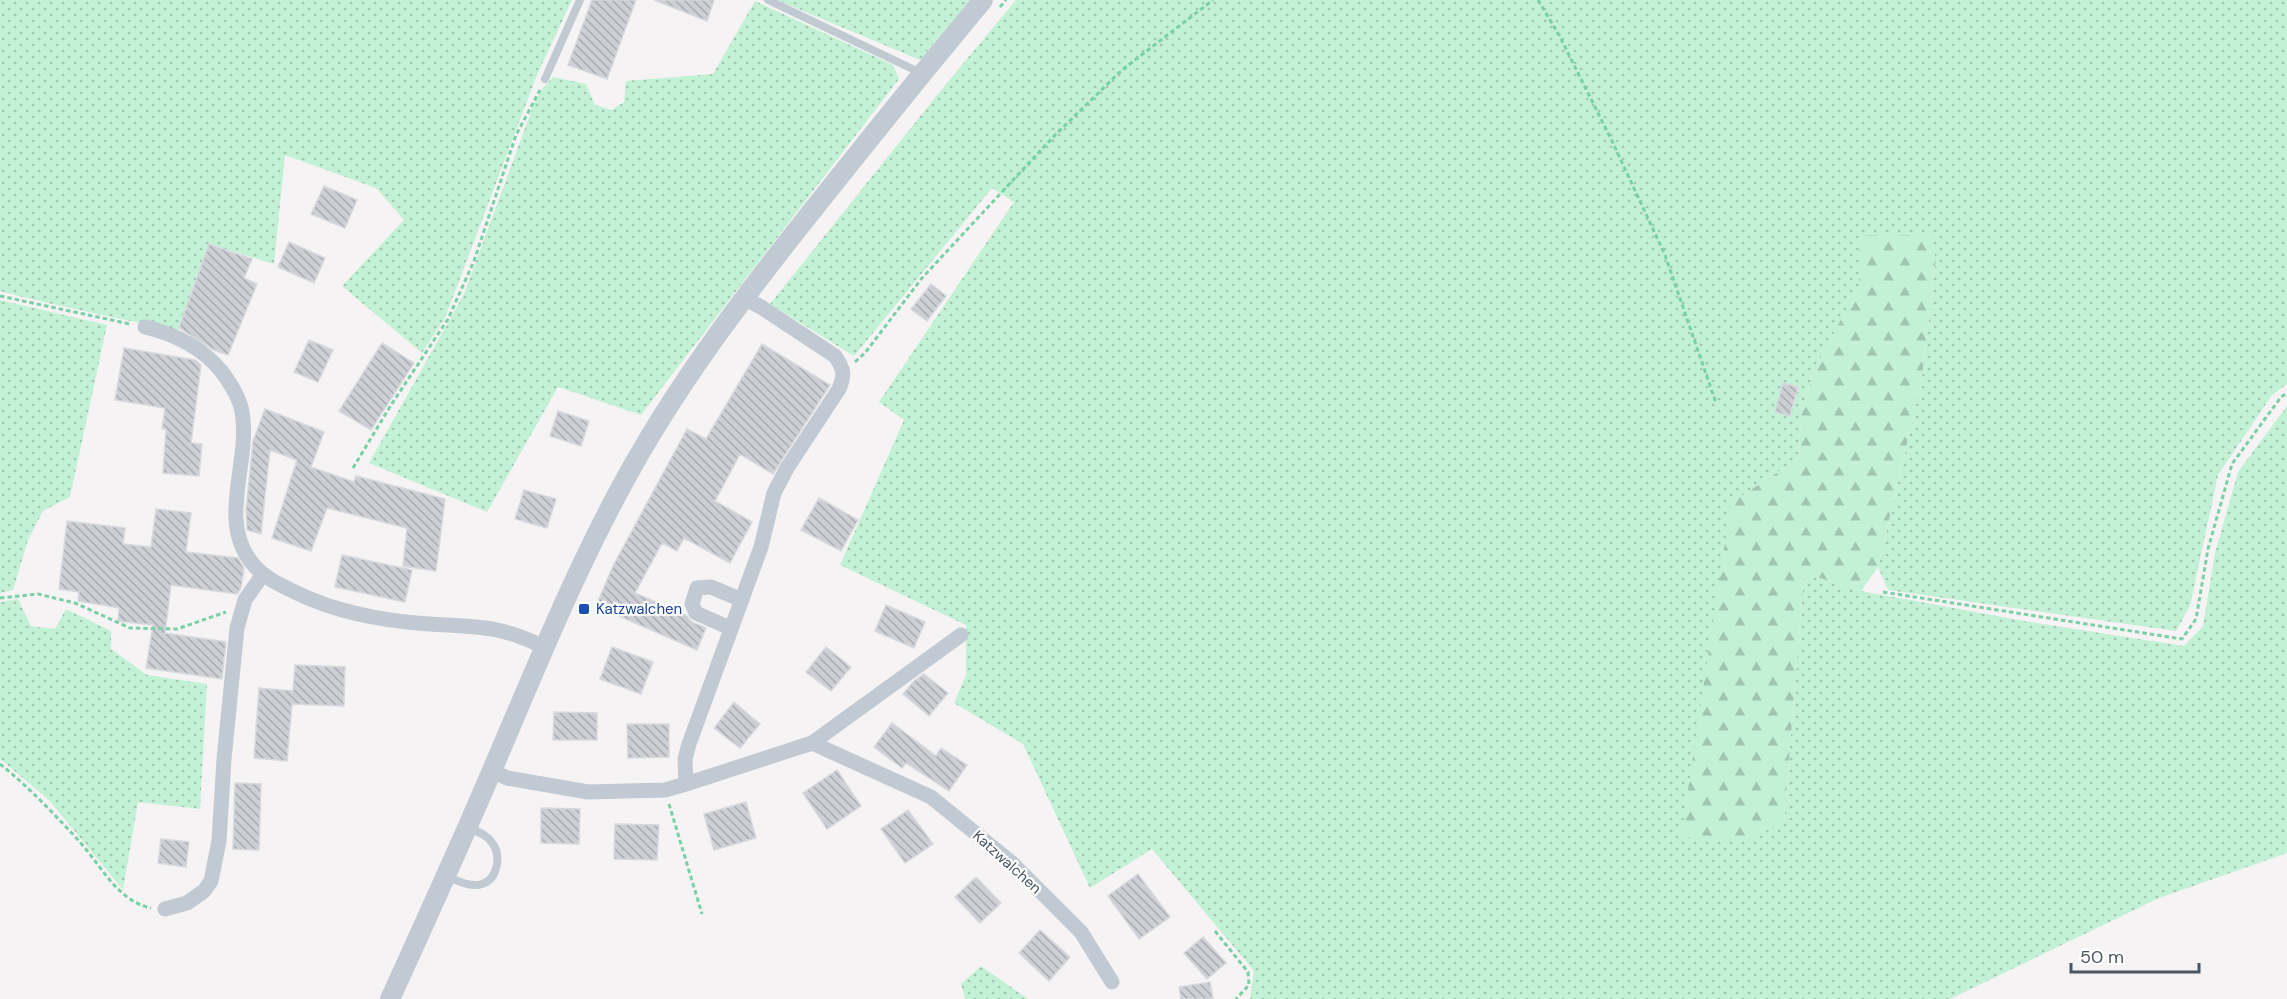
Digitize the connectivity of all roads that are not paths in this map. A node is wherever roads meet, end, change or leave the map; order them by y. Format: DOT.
graph roads {
  1 [pos="580,0"];
  2 [pos="768,0"];
  3 [pos="991,5"];
  4 [pos="922,74"];
  5 [pos="546,79"];
  6 [pos="744,298"];
  7 [pos="145,327"];
  8 [pos="263,574"];
  9 [pos="742,600"];
  10 [pos="730,628"];
  11 [pos="961,635"];
  12 [pos="544,647"];
  13 [pos="812,743"];
  14 [pos="492,771"];
  15 [pos="686,784"];
  16 [pos="466,828"];
  17 [pos="444,876"];
  18 [pos="165,909"];
  19 [pos="1112,981"];
  20 [pos="390,999"];
  1 -- 5 [label="lane"];
  2 -- 4 [label="lane"];
  3 -- 4 [label="street"];
  4 -- 6 [label="street"];
  6 -- 9 [label="street"];
  6 -- 12 [label="street"];
  7 -- 8 [label="street"];
  8 -- 12 [label="street"];
  8 -- 18 [label="street"];
  9 -- 10 [label="street"];
  9 -- 10 [label="street"];
  10 -- 15 [label="street"];
  11 -- 13 [label="street"];
  12 -- 14 [label="street"];
  13 -- 15 [label="street"];
  13 -- 19 [label="street, Katzwalchen"];
  14 -- 15 [label="street"];
  14 -- 16 [label="street"];
  16 -- 17 [label="street"];
  16 -- 17 [label="lane"];
  17 -- 20 [label="street"];
}
